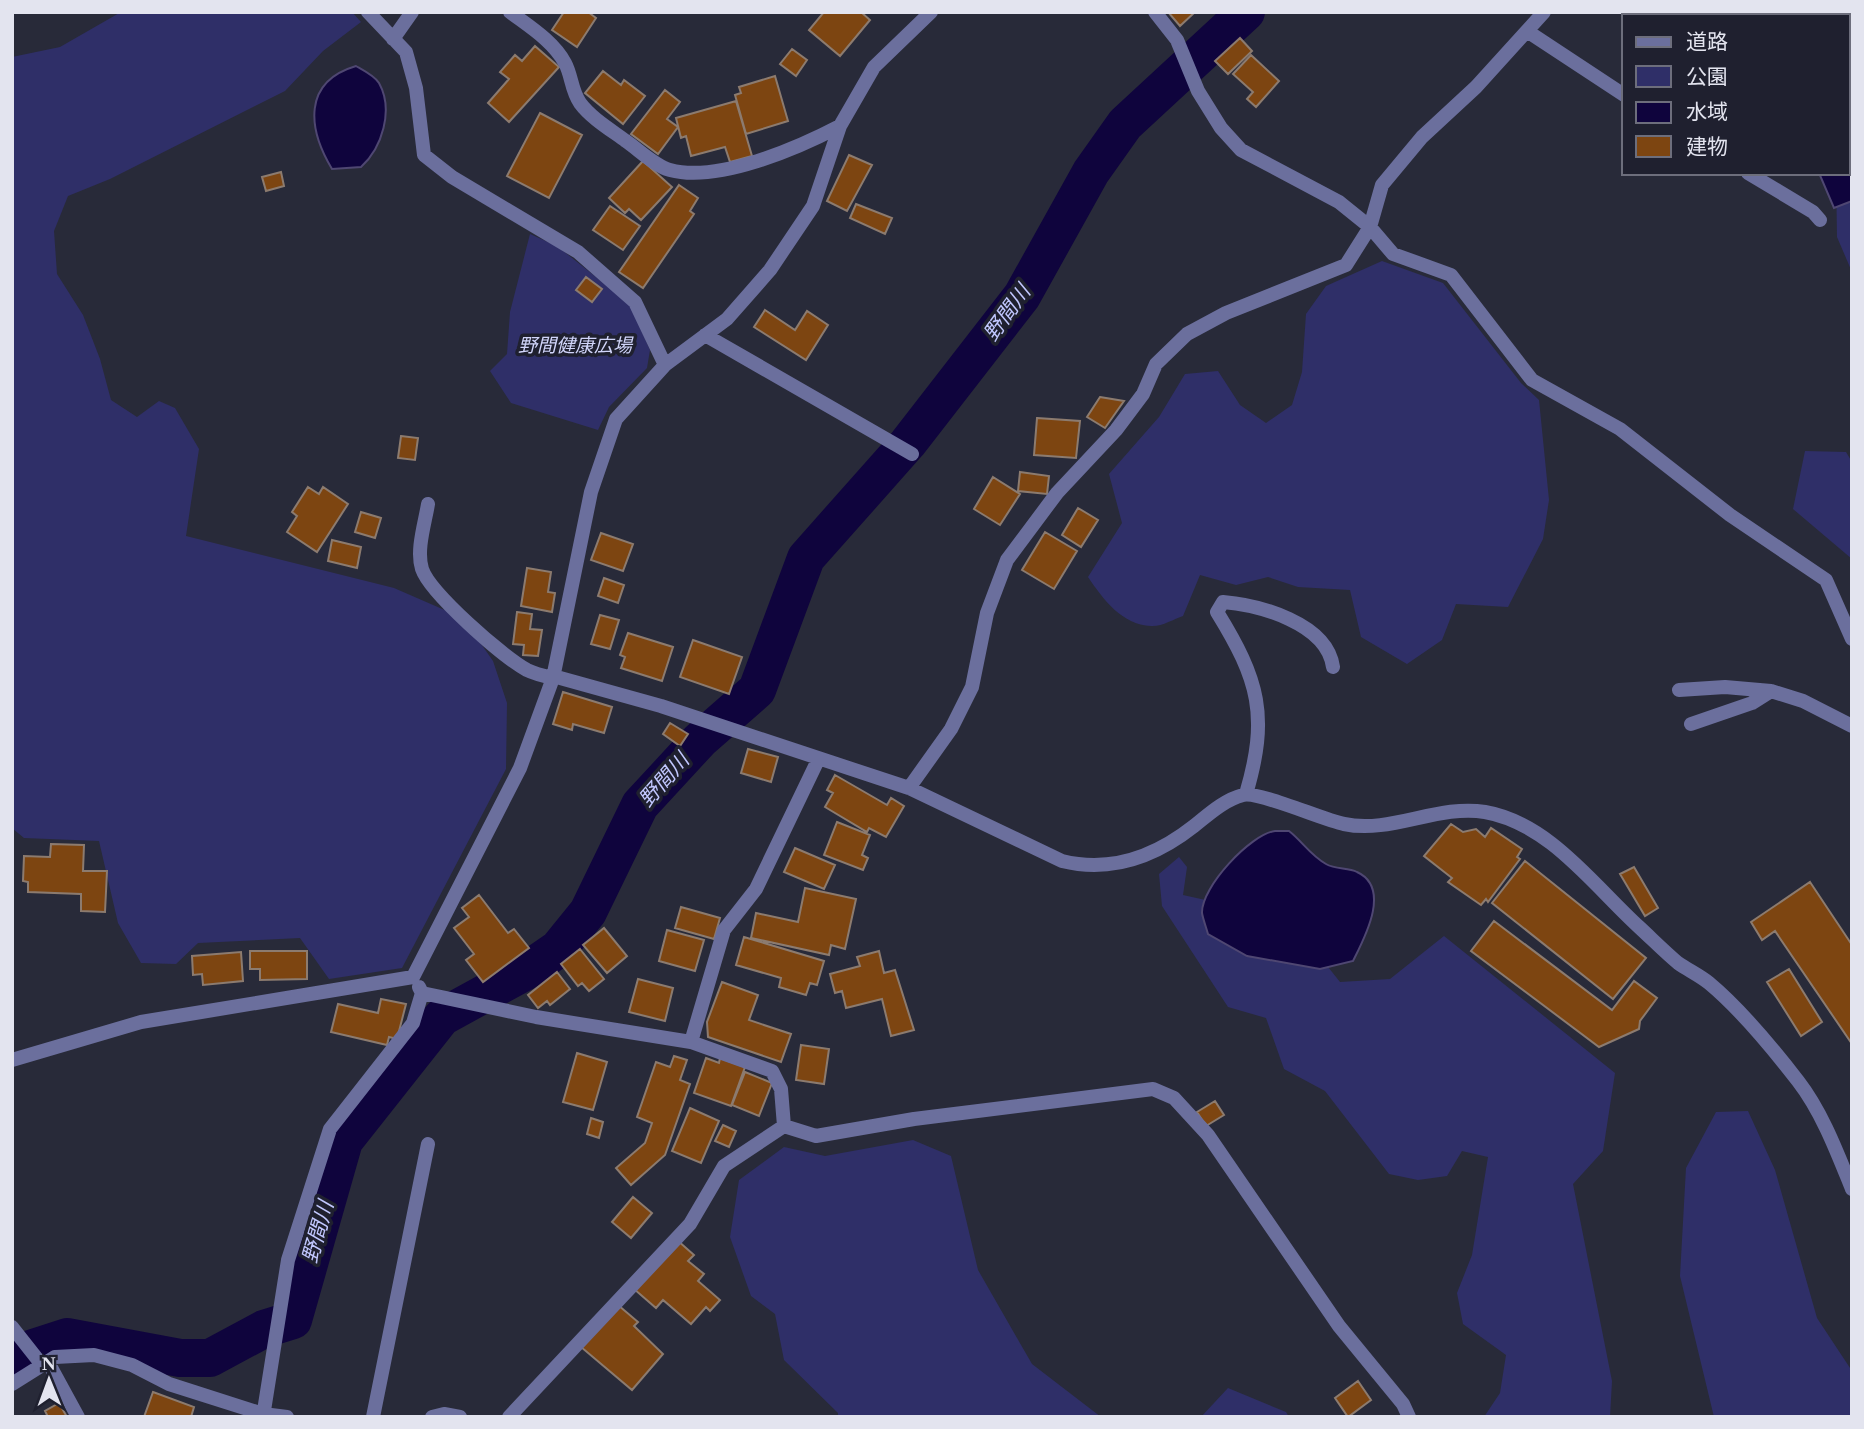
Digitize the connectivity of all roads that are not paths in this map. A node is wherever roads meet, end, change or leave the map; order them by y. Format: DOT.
graph roads {
  1 [pos="368,12"];
  2 [pos="412,12"];
  3 [pos="510,12"];
  4 [pos="931,12"];
  5 [pos="1155,12"];
  6 [pos="1544,12"];
  7 [pos="1527,31"];
  8 [pos="393,39"];
  9 [pos="1622,94"];
  10 [pos="840,126"];
  11 [pos="1751,175"];
  12 [pos="1820,220"];
  13 [pos="1370,227"];
  14 [pos="705,335"];
  15 [pos="665,365"];
  16 [pos="912,454"];
  17 [pos="428,504"];
  18 [pos="1852,639"];
  19 [pos="1333,667"];
  20 [pos="553,677"];
  21 [pos="1679,690"];
  22 [pos="1771,691"];
  23 [pos="1690,724"];
  24 [pos="1852,726"];
  25 [pos="818,760"];
  26 [pos="909,788"];
  27 [pos="1246,794"];
  28 [pos="412,977"];
  29 [pos="422,993"];
  30 [pos="691,1042"];
  31 [pos="12,1060"];
  32 [pos="784,1126"];
  33 [pos="428,1144"];
  34 [pos="1852,1189"];
  35 [pos="12,1327"];
  36 [pos="45,1363"];
  37 [pos="12,1384"];
  38 [pos="263,1415"];
  39 [pos="78,1417"];
  40 [pos="287,1417"];
  41 [pos="373,1417"];
  42 [pos="432,1417"];
  43 [pos="460,1417"];
  44 [pos="509,1417"];
  45 [pos="1409,1417"];
  1 -- 8 [label="street"];
  2 -- 8 [label="street"];
  3 -- 10 [label="street"];
  4 -- 10 [label="street"];
  5 -- 13 [label="street"];
  6 -- 7 [label="street"];
  7 -- 9 [label="street"];
  7 -- 13 [label="street"];
  8 -- 15 [label="street"];
  10 -- 14 [label="street"];
  11 -- 12 [label="street"];
  13 -- 18 [label="street"];
  13 -- 26 [label="street"];
  14 -- 15 [label="street"];
  14 -- 16 [label="street"];
  15 -- 20 [label="street"];
  17 -- 20 [label="street"];
  19 -- 27 [label="street"];
  20 -- 25 [label="street"];
  20 -- 28 [label="street"];
  21 -- 22 [label="street"];
  22 -- 23 [label="street"];
  22 -- 24 [label="street"];
  25 -- 26 [label="street"];
  25 -- 30 [label="street"];
  26 -- 27 [label="street"];
  27 -- 34 [label="street"];
  28 -- 29 [label="street"];
  28 -- 31 [label="street"];
  29 -- 30 [label="street"];
  29 -- 38 [label="street"];
  30 -- 32 [label="street"];
  32 -- 44 [label="street"];
  32 -- 45 [label="street"];
  33 -- 41 [label="street"];
  35 -- 36 [label="street"];
  36 -- 37 [label="street"];
  36 -- 38 [label="street"];
  36 -- 39 [label="street"];
  38 -- 40 [label="street"];
  42 -- 43 [label="street"];
}
